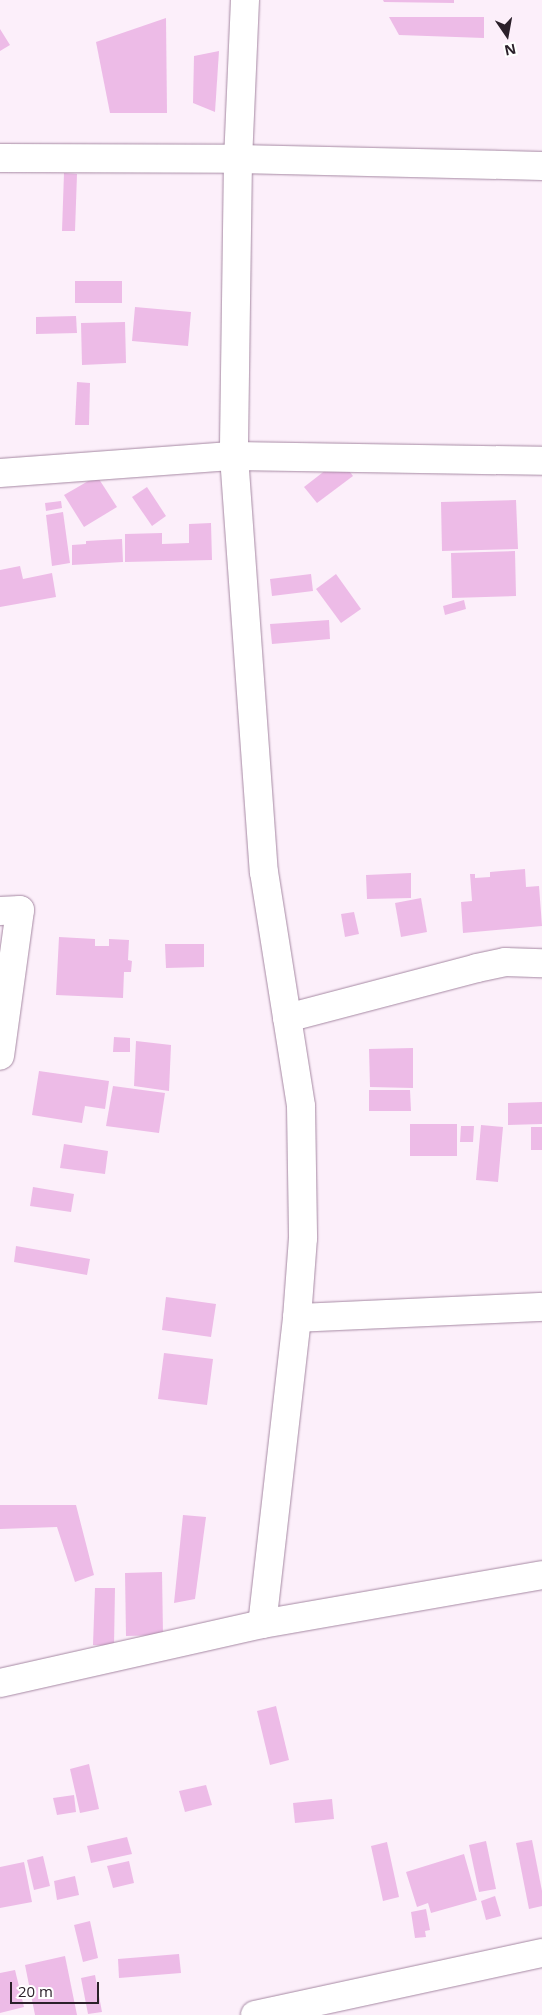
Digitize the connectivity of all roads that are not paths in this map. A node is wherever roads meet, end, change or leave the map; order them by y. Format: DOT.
graph roads {
  1 [pos="245,0"];
  2 [pos="0,158"];
  3 [pos="238,159"];
  4 [pos="542,166"];
  5 [pos="234,456"];
  6 [pos="542,461"];
  7 [pos="0,473"];
  8 [pos="0,911"];
  9 [pos="542,963"];
  10 [pos="287,1018"];
  11 [pos="0,1056"];
  12 [pos="542,1307"];
  13 [pos="297,1318"];
  14 [pos="542,1575"];
  15 [pos="262,1624"];
  16 [pos="0,1683"];
  17 [pos="542,1953"];
  18 [pos="255,2015"];
  1 -- 3 [label="street"];
  2 -- 3 [label="street"];
  3 -- 4 [label="street"];
  3 -- 5 [label="street"];
  5 -- 6 [label="street"];
  5 -- 7 [label="street"];
  5 -- 10 [label="street"];
  8 -- 11 [label="street"];
  9 -- 10 [label="street"];
  10 -- 13 [label="street"];
  12 -- 13 [label="street"];
  13 -- 15 [label="street"];
  14 -- 15 [label="street"];
  15 -- 16 [label="street"];
  17 -- 18 [label="street"];
}
